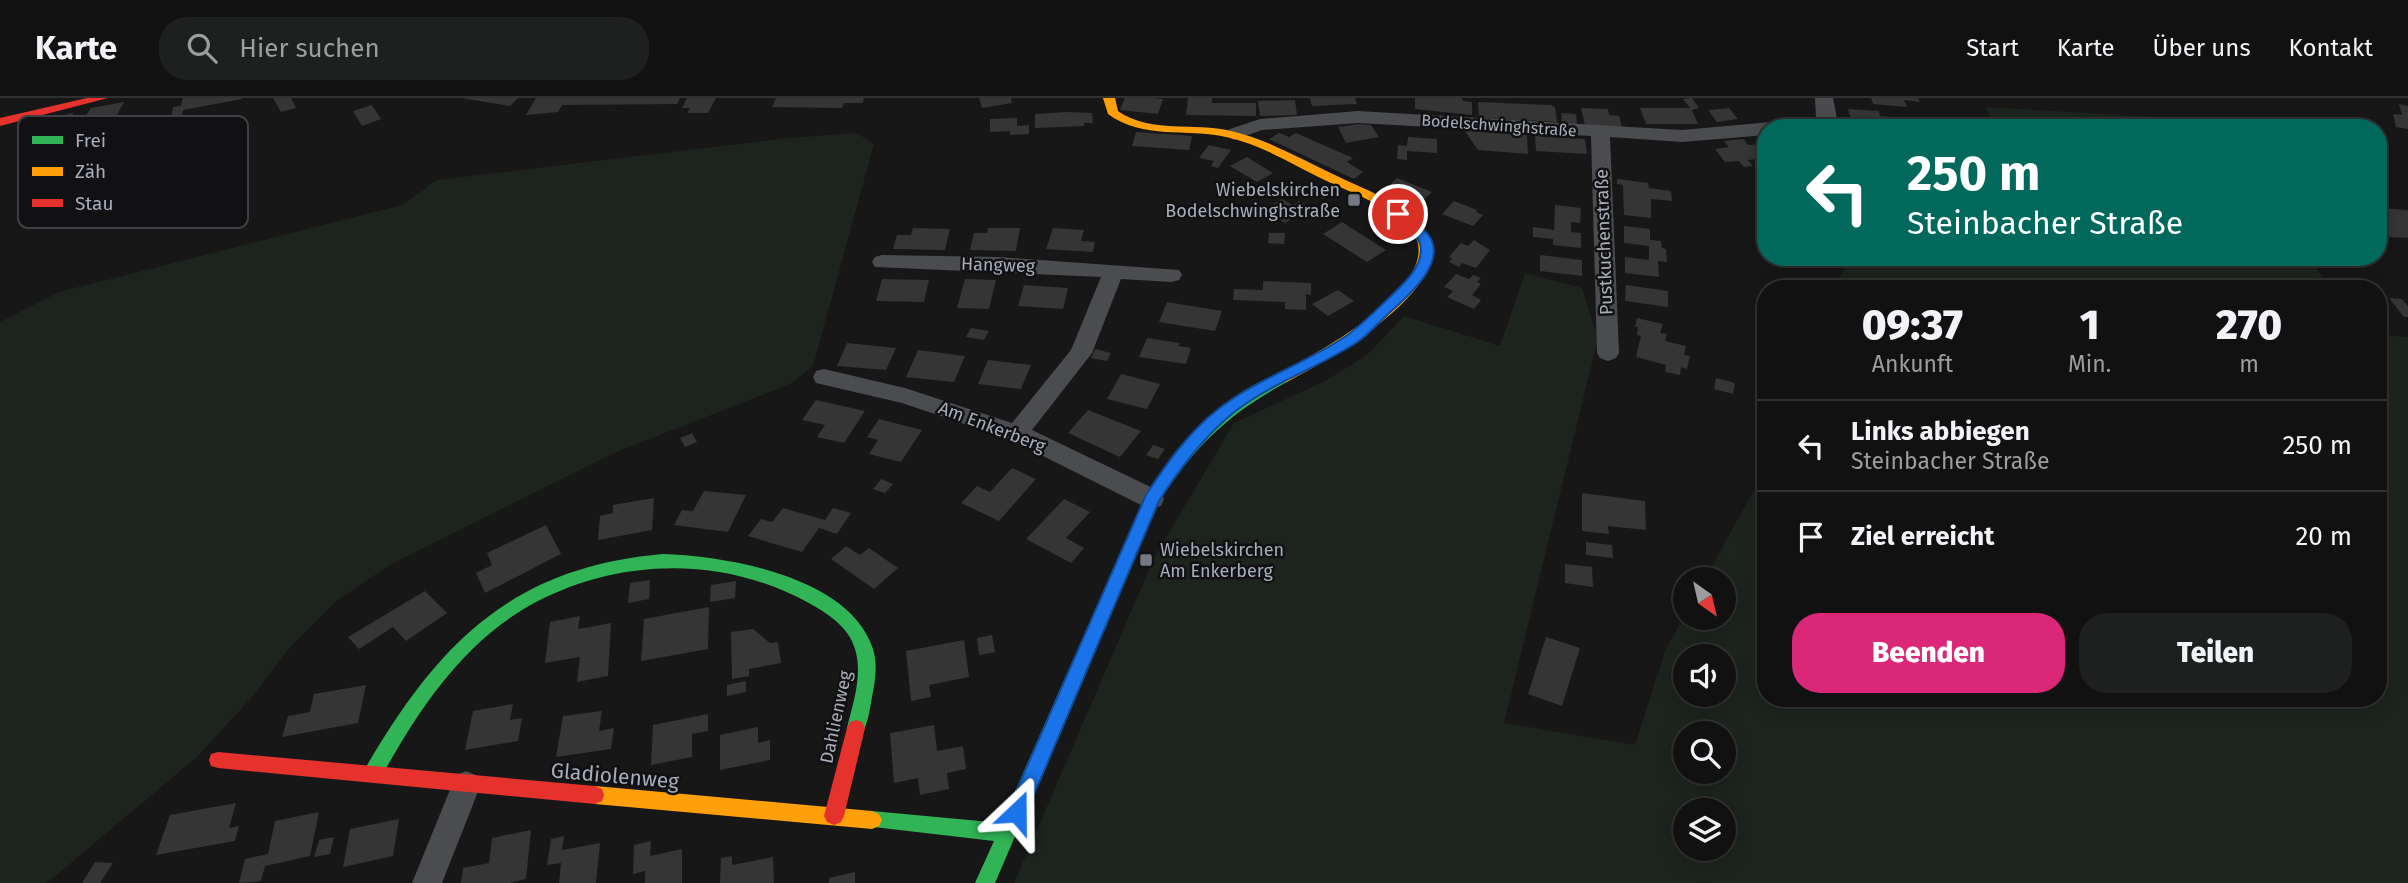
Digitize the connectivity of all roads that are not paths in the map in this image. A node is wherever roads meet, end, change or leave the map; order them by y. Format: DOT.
graph roads {
  1 [pos="102,98"];
  2 [pos="1109,98"];
  3 [pos="1824,98"];
  4 [pos="26,116"];
  5 [pos="18,118"];
  6 [pos="1828,119"];
  7 [pos="0,122"];
  8 [pos="1757,130"];
  9 [pos="1601,131"];
  10 [pos="1234,134"];
  11 [pos="882,261"];
  12 [pos="1114,271"];
  13 [pos="1172,275"];
  14 [pos="1608,353"];
  15 [pos="824,377"];
  16 [pos="1017,433"];
  17 [pos="1152,499"];
  18 [pos="218,760"];
  19 [pos="373,773"];
  20 [pos="467,784"];
  21 [pos="834,816"];
  22 [pos="1008,833"];
  23 [pos="427,883"];
  24 [pos="985,883"];
  1 -- 4 [label="street"];
  2 -- 10 [label="street"];
  3 -- 6 [label="street"];
  5 -- 7 [label="street"];
  8 -- 9 [label="street, Bodelschwinghstraße"];
  9 -- 10 [label="street, Bodelschwinghstraße"];
  9 -- 14 [label="street, Pustkuchenstraße"];
  10 -- 17 [label="street"];
  11 -- 12 [label="street, Hangweg"];
  12 -- 13 [label="street, Hangweg"];
  12 -- 16 [label="street"];
  15 -- 16 [label="street, Am Enkerberg"];
  16 -- 17 [label="street, Am Enkerberg"];
  17 -- 22 [label="street"];
  18 -- 19 [label="street, Gladiolenweg"];
  19 -- 20 [label="street, Gladiolenweg"];
  19 -- 21 [label="street, Dahlienweg"];
  20 -- 21 [label="street, Gladiolenweg"];
  20 -- 23 [label="street"];
  21 -- 22 [label="street, Gladiolenweg"];
  22 -- 24 [label="street"];
}
